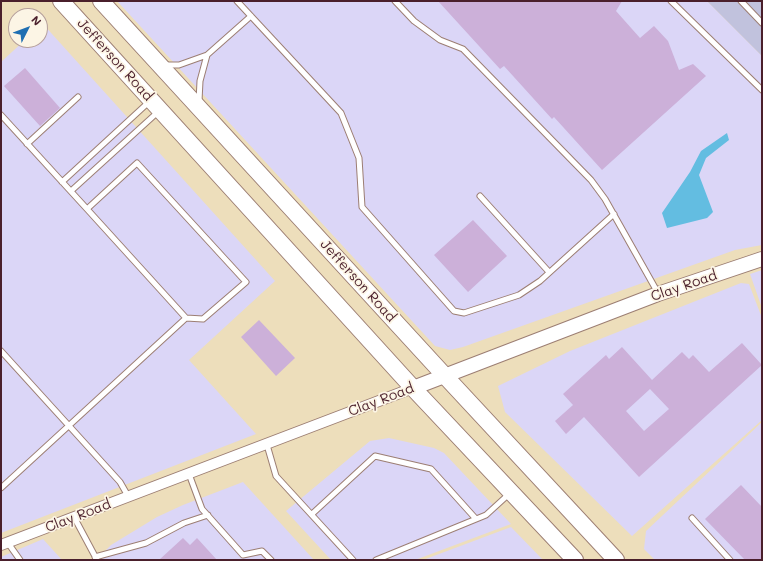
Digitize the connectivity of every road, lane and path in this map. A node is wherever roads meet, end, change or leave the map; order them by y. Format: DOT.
graph roads {
  1 [pos="61,1"];
  2 [pos="101,1"];
  3 [pos="237,1"];
  4 [pos="395,1"];
  5 [pos="671,1"];
  6 [pos="740,1"];
  7 [pos="251,16"];
  8 [pos="762,23"];
  9 [pos="207,55"];
  10 [pos="160,65"];
  11 [pos="762,90"];
  12 [pos="78,97"];
  13 [pos="155,105"];
  14 [pos="200,110"];
  15 [pos="1,115"];
  16 [pos="27,144"];
  17 [pos="62,182"];
  18 [pos="71,191"];
  19 [pos="480,196"];
  20 [pos="87,209"];
  21 [pos="614,214"];
  22 [pos="762,259"];
  23 [pos="550,272"];
  24 [pos="658,294"];
  25 [pos="186,318"];
  26 [pos="1,351"];
  27 [pos="445,376"];
  28 [pos="413,388"];
  29 [pos="69,426"];
  30 [pos="267,445"];
  31 [pos="189,474"];
  32 [pos="1,488"];
  33 [pos="511,492"];
  34 [pos="128,496"];
  35 [pos="312,514"];
  36 [pos="208,515"];
  37 [pos="74,517"];
  38 [pos="692,518"];
  39 [pos="476,519"];
  40 [pos="4,544"];
  41 [pos="96,558"];
  42 [pos="570,558"];
  43 [pos="20,560"];
  44 [pos="271,560"];
  45 [pos="353,560"];
  46 [pos="376,560"];
  47 [pos="616,560"];
  48 [pos="730,560"];
  1 -- 13 [label="main road, Jefferson Road"];
  2 -- 10 [label="main road, Jefferson Road"];
  3 -- 7 [label="lane"];
  4 -- 21 [label="lane"];
  5 -- 11 [label="lane"];
  6 -- 8 [label="lane"];
  7 -- 9 [label="lane"];
  7 -- 23 [label="lane"];
  9 -- 10 [label="lane"];
  9 -- 14 [label="lane"];
  10 -- 14 [label="main road, Jefferson Road"];
  12 -- 16 [label="lane"];
  13 -- 17 [label="lane"];
  13 -- 18 [label="lane"];
  13 -- 28 [label="main road, Jefferson Road"];
  14 -- 27 [label="main road, Jefferson Road"];
  15 -- 16 [label="lane"];
  16 -- 17 [label="lane"];
  17 -- 18 [label="lane"];
  18 -- 20 [label="lane"];
  19 -- 23 [label="lane"];
  20 -- 25 [label="lane"];
  20 -- 25 [label="lane"];
  21 -- 23 [label="lane"];
  21 -- 24 [label="lane"];
  22 -- 24 [label="street, Clay Road"];
  24 -- 27 [label="street, Clay Road"];
  25 -- 29 [label="lane"];
  26 -- 29 [label="lane"];
  27 -- 28 [label="street, Clay Road"];
  27 -- 47 [label="main road, Jefferson Road"];
  28 -- 30 [label="street, Clay Road"];
  28 -- 33 [label="main road, Jefferson Road"];
  29 -- 32 [label="lane"];
  29 -- 34 [label="lane"];
  30 -- 31 [label="street, Clay Road"];
  30 -- 35 [label="lane"];
  31 -- 34 [label="street, Clay Road"];
  31 -- 36 [label="lane"];
  33 -- 39 [label="lane"];
  33 -- 42 [label="main road, Jefferson Road"];
  34 -- 37 [label="street, Clay Road"];
  35 -- 39 [label="lane"];
  35 -- 45 [label="lane"];
  36 -- 41 [label="lane"];
  36 -- 44 [label="lane"];
  37 -- 40 [label="street, Clay Road"];
  37 -- 41 [label="lane"];
  38 -- 48 [label="lane"];
  39 -- 46 [label="lane"];
  40 -- 43 [label="lane"];
}
